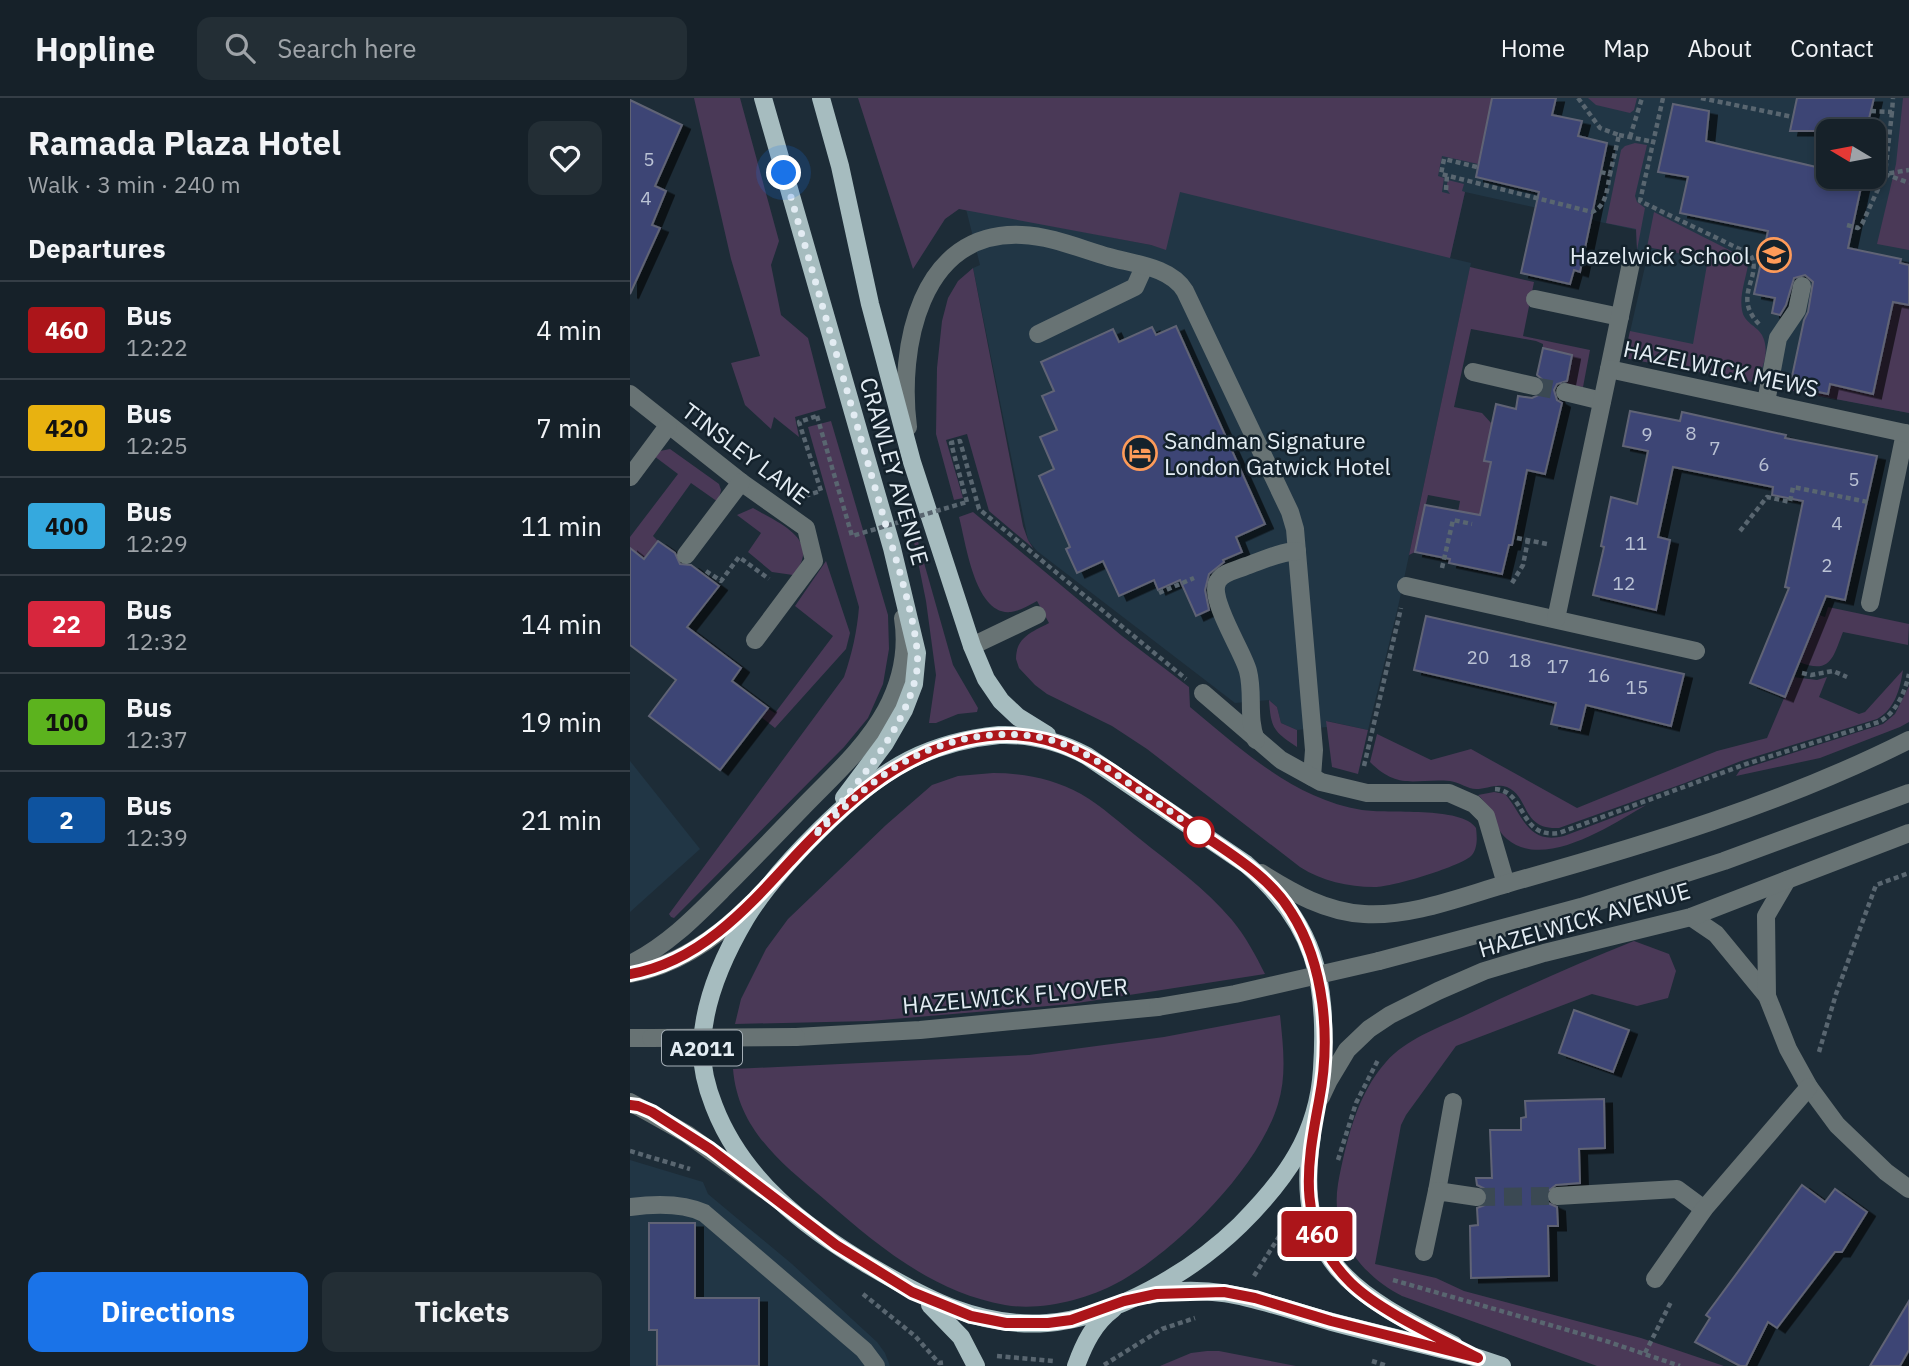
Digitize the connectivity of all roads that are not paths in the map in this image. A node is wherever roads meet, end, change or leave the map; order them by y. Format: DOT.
graph roads {
  1 [pos="763,98"];
  2 [pos="821,98"];
  3 [pos="1631,263"];
  4 [pos="1150,269"];
  5 [pos="1802,286"];
  6 [pos="1535,299"];
  7 [pos="1619,317"];
  8 [pos="1038,334"];
  9 [pos="1609,369"];
  10 [pos="1473,372"];
  11 [pos="1534,386"];
  12 [pos="1565,392"];
  13 [pos="630,394"];
  14 [pos="1602,401"];
  15 [pos="1766,402"];
  16 [pos="668,426"];
  17 [pos="1907,433"];
  18 [pos="912,461"];
  19 [pos="630,477"];
  20 [pos="741,482"];
  21 [pos="892,548"];
  22 [pos="1297,551"];
  23 [pos="687,555"];
  24 [pos="1406,586"];
  25 [pos="1870,603"];
  26 [pos="1037,615"];
  27 [pos="1556,619"];
  28 [pos="755,640"];
  29 [pos="972,646"];
  30 [pos="1696,651"];
  31 [pos="1203,693"];
  32 [pos="1256,740"];
  33 [pos="1909,740"];
  34 [pos="1062,743"];
  35 [pos="1312,778"];
  36 [pos="1909,793"];
  37 [pos="1909,833"];
  38 [pos="814,836"];
  39 [pos="1246,864"];
  40 [pos="1787,880"];
  41 [pos="771,884"];
  42 [pos="1506,884"];
  43 [pos="1691,917"];
  44 [pos="1379,961"];
  45 [pos="630,964"];
  46 [pos="630,974"];
  47 [pos="1767,996"];
  48 [pos="630,1038"];
  49 [pos="1809,1087"];
  50 [pos="1453,1102"];
  51 [pos="633,1104"];
  52 [pos="1318,1106"];
  53 [pos="1909,1189"];
  54 [pos="1437,1191"];
  55 [pos="1557,1196"];
  56 [pos="1477,1197"];
  57 [pos="782,1204"];
  58 [pos="630,1207"];
  59 [pos="1704,1209"];
  60 [pos="1424,1252"];
  61 [pos="1655,1279"];
  62 [pos="912,1292"];
  63 [pos="1124,1301"];
  64 [pos="1478,1358"];
  65 [pos="975,1362"];
  66 [pos="876,1366"];
  67 [pos="1076,1366"];
  68 [pos="1502,1366"];
  1 -- 21 [label="main road, CRAWLEY AVENUE / A2011"];
  2 -- 18 [label="main road, CRAWLEY AVENUE / A2011"];
  3 -- 7 [label="street"];
  4 -- 8 [label="street"];
  4 -- 18 [label="street"];
  4 -- 22 [label="street"];
  5 -- 15 [label="street"];
  6 -- 7 [label="street"];
  7 -- 9 [label="street"];
  9 -- 14 [label="street, HAZELWICK MEWS"];
  9 -- 15 [label="street, HAZELWICK MEWS"];
  10 -- 11 [label="street"];
  12 -- 14 [label="street"];
  13 -- 16 [label="street, TINSLEY LANE"];
  14 -- 27 [label="street, HAZELWICK MEWS"];
  15 -- 17 [label="street, HAZELWICK MEWS"];
  16 -- 19 [label="street"];
  16 -- 20 [label="street, TINSLEY LANE"];
  17 -- 25 [label="street"];
  18 -- 29 [label="main road, CRAWLEY AVENUE / A2011"];
  20 -- 23 [label="street"];
  20 -- 28 [label="street, TINSLEY LANE"];
  21 -- 38 [label="main road, CRAWLEY AVENUE / A2011"];
  21 -- 45 [label="street"];
  22 -- 32 [label="street"];
  22 -- 35 [label="street"];
  24 -- 27 [label="street"];
  26 -- 29 [label="street"];
  27 -- 30 [label="street"];
  29 -- 34 [label="main road, CRAWLEY AVENUE / A2011"];
  31 -- 32 [label="street"];
  32 -- 35 [label="street"];
  33 -- 42 [label="street, HAZELWICK AVENUE"];
  34 -- 38 [label="main road, HAZELWICK AVENUE / A2011"];
  34 -- 39 [label="main road, HAZELWICK AVENUE / A2011"];
  35 -- 42 [label="street"];
  36 -- 44 [label="street, HAZELWICK AVENUE"];
  37 -- 40 [label="street, HAZELWICK AVENUE"];
  38 -- 41 [label="main road, HAZELWICK AVENUE / A2011"];
  39 -- 42 [label="street, HAZELWICK AVENUE"];
  39 -- 52 [label="main road, HAZELWICK AVENUE / A2011"];
  40 -- 43 [label="street, HAZELWICK AVENUE"];
  40 -- 47 [label="street"];
  41 -- 46 [label="street"];
  41 -- 57 [label="main road, A2011"];
  43 -- 47 [label="street"];
  43 -- 52 [label="street, HAZELWICK AVENUE"];
  44 -- 48 [label="street, HAZELWICK FLYOVER, bridge"];
  47 -- 49 [label="street"];
  49 -- 53 [label="street"];
  49 -- 59 [label="street"];
  50 -- 54 [label="street"];
  51 -- 57 [label="street"];
  52 -- 63 [label="main road, HAZELWICK AVENUE / A2011"];
  52 -- 64 [label="main road"];
  54 -- 56 [label="street"];
  54 -- 60 [label="street"];
  55 -- 59 [label="street"];
  57 -- 62 [label="main road, HAZELWICK AVENUE / A2011"];
  58 -- 66 [label="street"];
  59 -- 61 [label="street"];
  62 -- 63 [label="main road, HAZELWICK AVENUE / A2011"];
  62 -- 65 [label="main road, A2011"];
  63 -- 64 [label="main road"];
  63 -- 67 [label="main road, A2011"];
  64 -- 68 [label="main road"];
}
